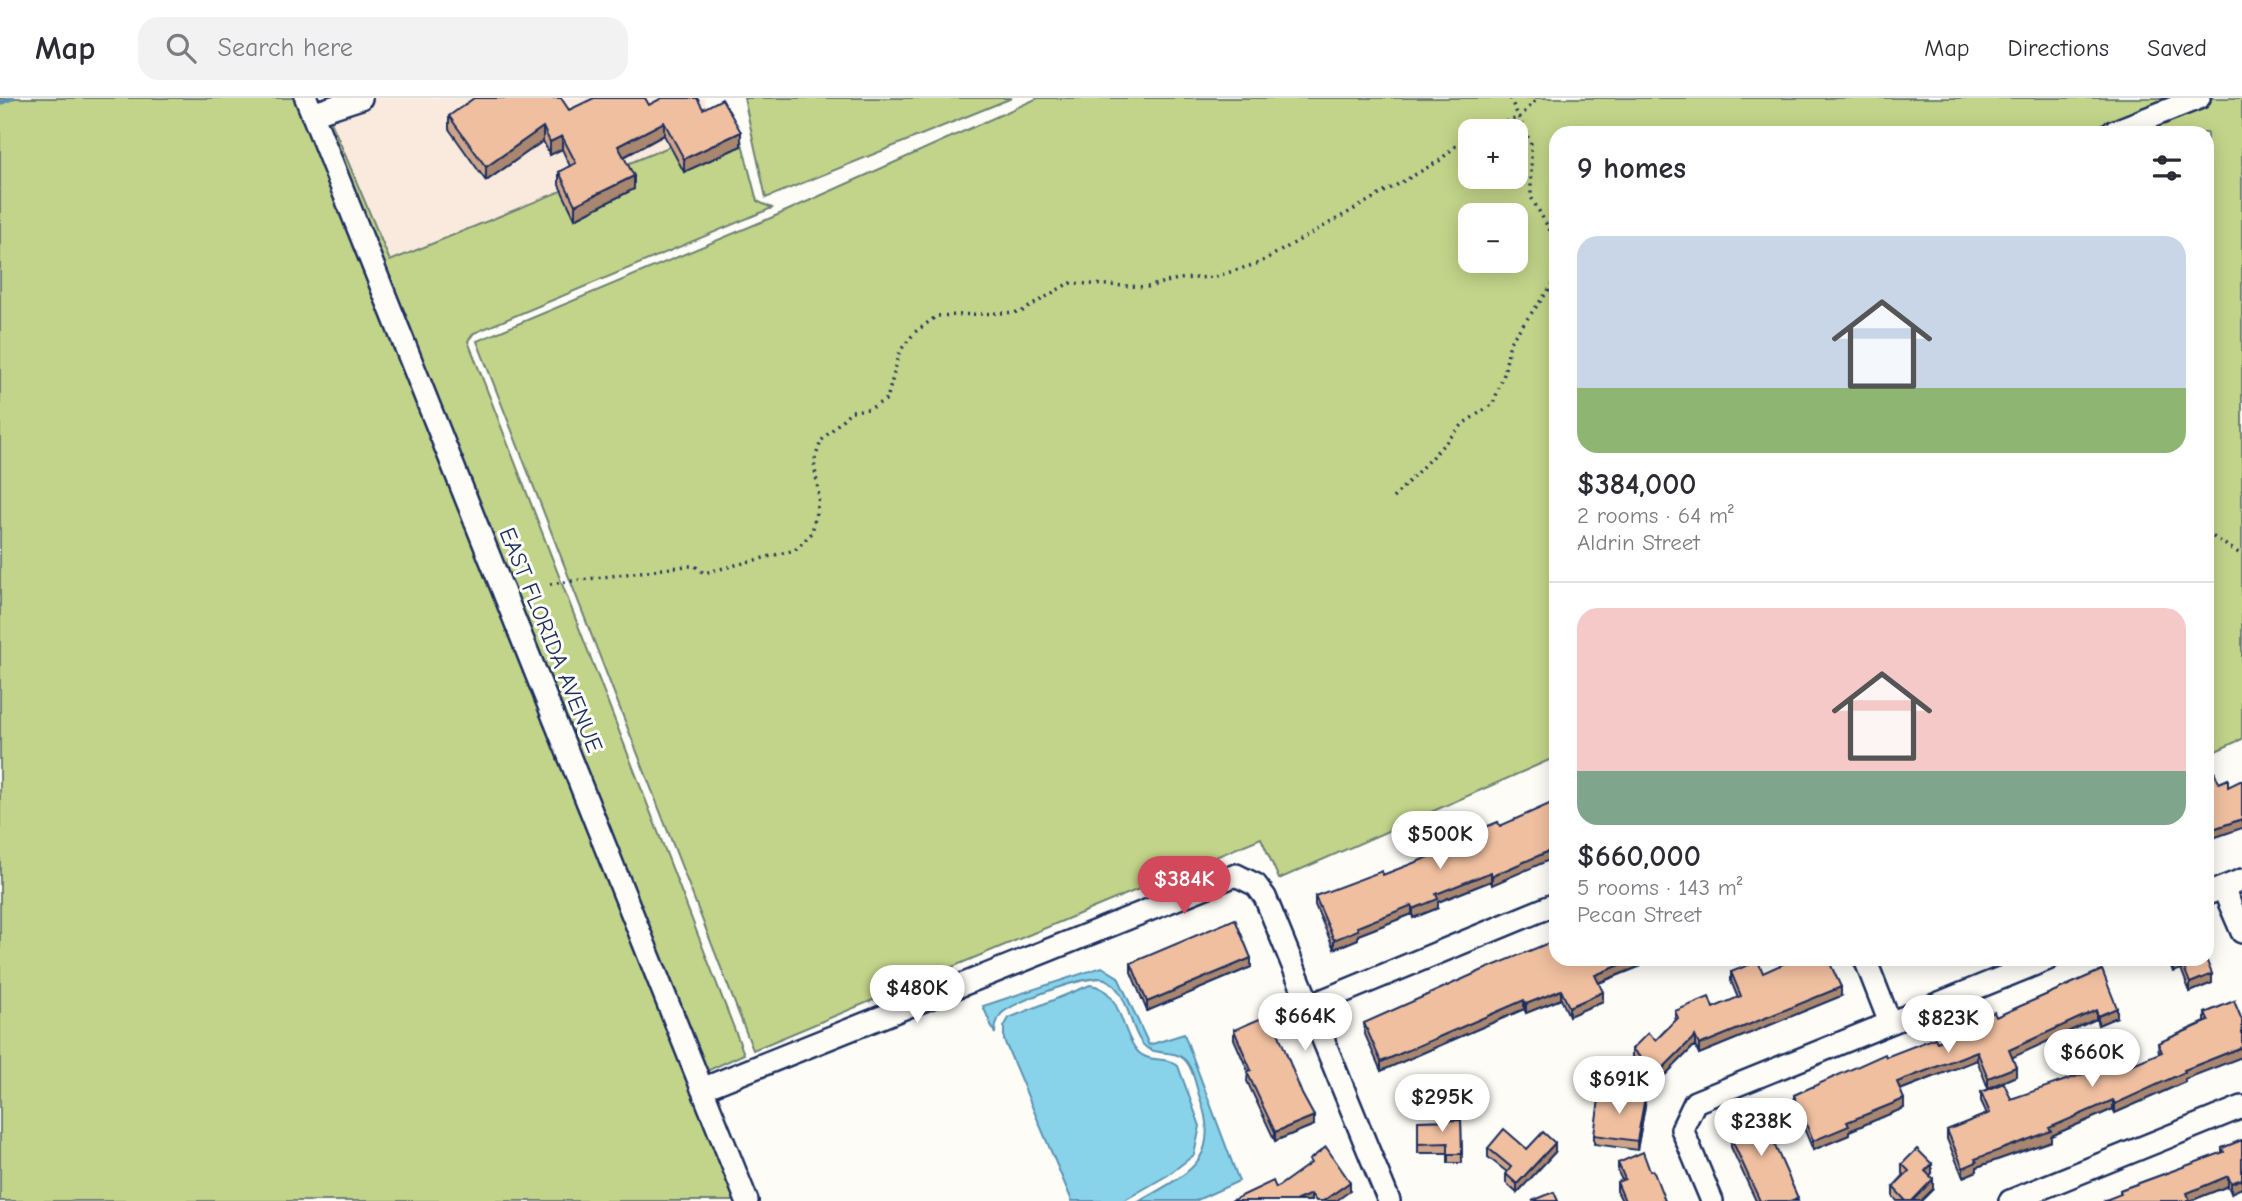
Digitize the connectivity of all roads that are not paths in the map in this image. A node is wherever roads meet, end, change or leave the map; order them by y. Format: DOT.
graph roads {
  1 [pos="361,98"];
  2 [pos="2199,98"];
  3 [pos="309,106"];
  4 [pos="2128,126"];
  5 [pos="2224,887"];
  6 [pos="1549,907"];
  7 [pos="2242,932"];
  8 [pos="1869,966"];
  9 [pos="2031,966"];
  10 [pos="1309,1006"];
  11 [pos="1890,1023"];
  12 [pos="702,1089"];
  13 [pos="2242,1107"];
  14 [pos="747,1201"];
  15 [pos="1389,1201"];
  16 [pos="1712,1201"];
  17 [pos="2010,1201"];
  1 -- 3 [label="street"];
  2 -- 4 [label="street"];
  3 -- 12 [label="street, EAST FLORIDA AVENUE"];
  5 -- 7 [label="street"];
  6 -- 10 [label="street"];
  8 -- 11 [label="street"];
  9 -- 11 [label="street"];
  10 -- 12 [label="street"];
  10 -- 15 [label="street"];
  11 -- 16 [label="street"];
  12 -- 14 [label="street, EAST FLORIDA AVENUE"];
  13 -- 17 [label="street"];
}
